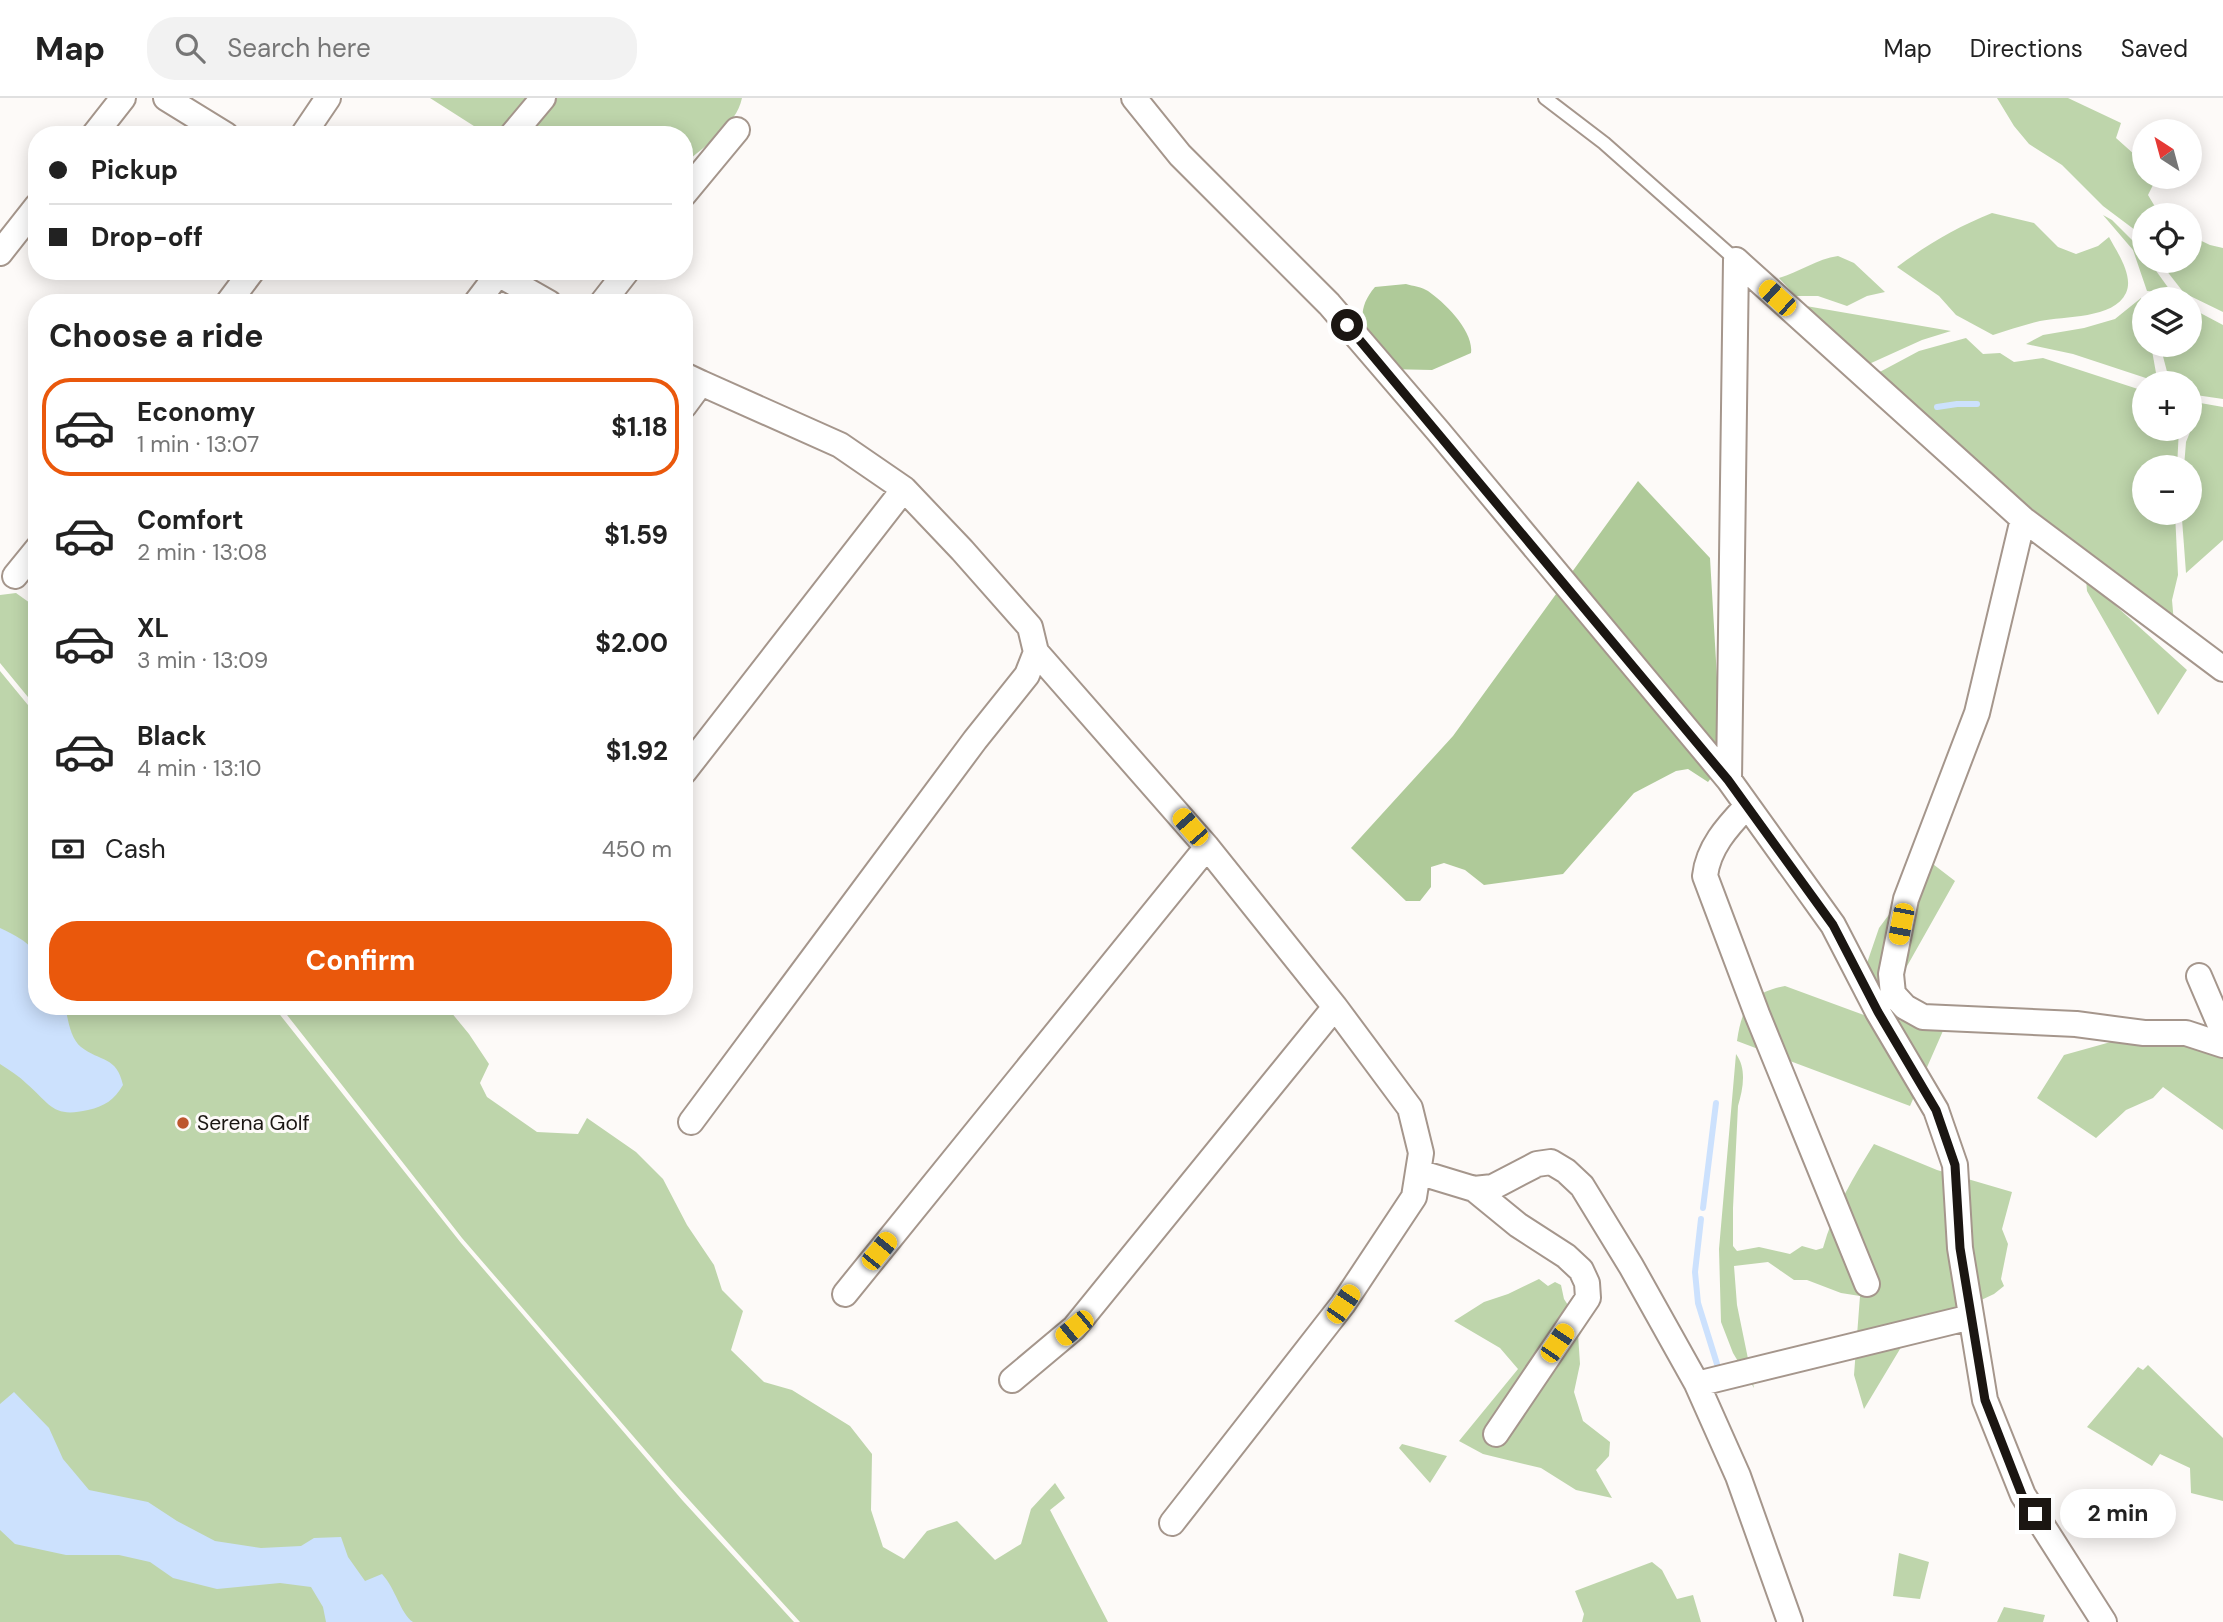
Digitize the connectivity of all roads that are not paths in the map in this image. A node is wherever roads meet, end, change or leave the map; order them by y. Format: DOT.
graph roads {
  1 [pos="123,98"];
  2 [pos="166,98"];
  3 [pos="328,98"];
  4 [pos="543,98"];
  5 [pos="1134,98"];
  6 [pos="1545,98"];
  7 [pos="101,126"];
  8 [pos="211,126"];
  9 [pos="309,126"];
  10 [pos="520,126"];
  11 [pos="737,130"];
  12 [pos="693,183"];
  13 [pos="28,217"];
  14 [pos="0,253"];
  15 [pos="1736,260"];
  16 [pos="510,280"];
  17 [pos="534,294"];
  18 [pos="693,379"];
  19 [pos="904,489"];
  20 [pos="2023,519"];
  21 [pos="28,560"];
  22 [pos="15,576"];
  23 [pos="1036,652"];
  24 [pos="2223,669"];
  25 [pos="693,760"];
  26 [pos="1728,780"];
  27 [pos="1746,807"];
  28 [pos="1207,847"];
  29 [pos="2199,976"];
  30 [pos="1335,1007"];
  31 [pos="2223,1032"];
  32 [pos="2223,1045"];
  33 [pos="691,1122"];
  34 [pos="1418,1172"];
  35 [pos="1474,1189"];
  36 [pos="1867,1284"];
  37 [pos="845,1294"];
  38 [pos="1972,1317"];
  39 [pos="1012,1380"];
  40 [pos="1697,1384"];
  41 [pos="1496,1434"];
  42 [pos="1172,1523"];
  43 [pos="1790,1622"];
  44 [pos="2104,1622"];
  1 -- 7 [label="street"];
  2 -- 8 [label="street"];
  3 -- 9 [label="street"];
  4 -- 10 [label="street"];
  5 -- 26 [label="street"];
  6 -- 15 [label="lane"];
  11 -- 12 [label="street"];
  13 -- 14 [label="street"];
  15 -- 20 [label="street"];
  15 -- 26 [label="street"];
  16 -- 17 [label="street"];
  18 -- 19 [label="street"];
  19 -- 23 [label="street"];
  19 -- 25 [label="street"];
  20 -- 24 [label="street"];
  20 -- 32 [label="street"];
  21 -- 22 [label="street"];
  23 -- 28 [label="street"];
  23 -- 33 [label="street"];
  26 -- 27 [label="street"];
  27 -- 36 [label="street"];
  27 -- 38 [label="street"];
  28 -- 30 [label="street"];
  28 -- 37 [label="street"];
  29 -- 31 [label="street"];
  30 -- 34 [label="street"];
  30 -- 39 [label="street"];
  34 -- 35 [label="street"];
  34 -- 42 [label="street"];
  35 -- 40 [label="street"];
  35 -- 41 [label="street"];
  38 -- 40 [label="street"];
  38 -- 44 [label="street"];
  40 -- 43 [label="street"];
}
